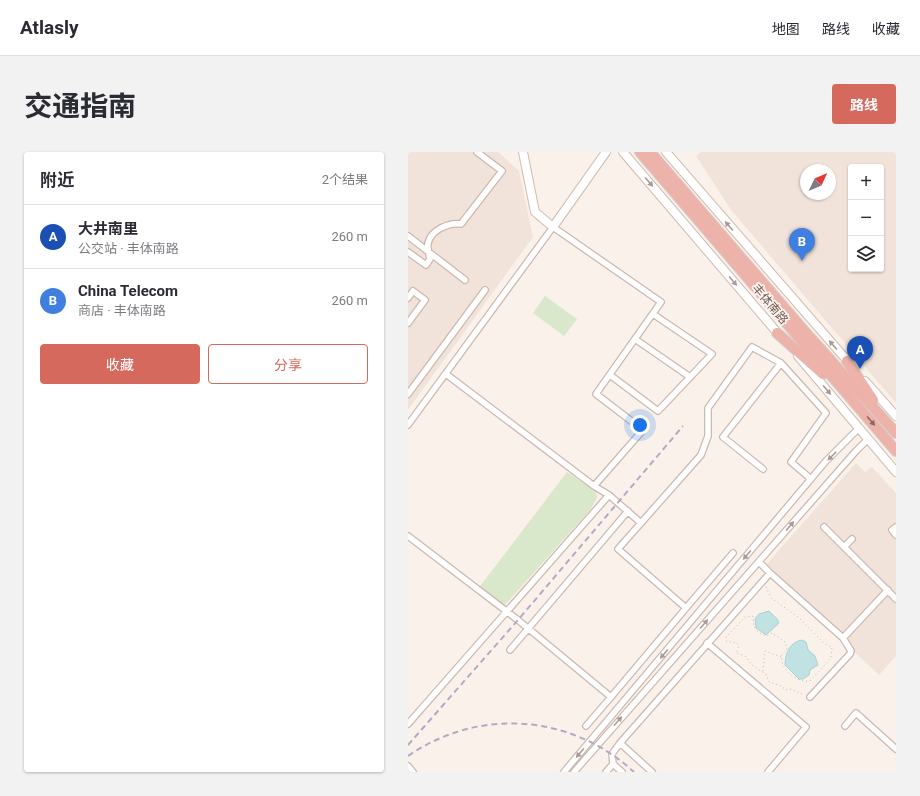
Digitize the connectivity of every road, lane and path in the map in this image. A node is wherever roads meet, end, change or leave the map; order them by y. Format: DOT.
graph roads {
  1 [pos="477,152"];
  2 [pos="523,152"];
  3 [pos="606,152"];
  4 [pos="623,152"];
  5 [pos="640,152"];
  6 [pos="650,152"];
  7 [pos="666,152"];
  8 [pos="553,227"];
  9 [pos="408,236"];
  10 [pos="408,252"];
  11 [pos="429,252"];
  12 [pos="465,280"];
  13 [pos="484,290"];
  14 [pos="408,298"];
  15 [pos="653,314"];
  16 [pos="408,323"];
  17 [pos="777,333"];
  18 [pos="803,336"];
  19 [pos="635,339"];
  20 [pos="847,361"];
  21 [pos="781,363"];
  22 [pos="446,374"];
  23 [pos="610,375"];
  24 [pos="690,377"];
  25 [pos="408,394"];
  26 [pos="857,405"];
  27 [pos="896,416"];
  28 [pos="408,425"];
  29 [pos="859,428"];
  30 [pos="894,431"];
  31 [pos="868,439"];
  32 [pos="896,451"];
  33 [pos="763,469"];
  34 [pos="896,472"];
  35 [pos="811,480"];
  36 [pos="594,486"];
  37 [pos="610,495"];
  38 [pos="628,511"];
  39 [pos="641,523"];
  40 [pos="824,527"];
  41 [pos="896,527"];
  42 [pos="896,535"];
  43 [pos="408,536"];
  44 [pos="852,539"];
  45 [pos="844,547"];
  46 [pos="733,553"];
  47 [pos="758,562"];
  48 [pos="770,573"];
  49 [pos="760,583"];
  50 [pos="888,590"];
  51 [pos="896,599"];
  52 [pos="686,608"];
  53 [pos="507,612"];
  54 [pos="528,628"];
  55 [pos="843,638"];
  56 [pos="707,643"];
  57 [pos="510,650"];
  58 [pos="782,657"];
  59 [pos="763,672"];
  60 [pos="611,697"];
  61 [pos="810,698"];
  62 [pos="408,724"];
  63 [pos="586,726"];
  64 [pos="846,726"];
  65 [pos="620,743"];
  66 [pos="896,749"];
  67 [pos="613,764"];
  68 [pos="408,766"];
  69 [pos="413,772"];
  70 [pos="564,772"];
  71 [pos="574,772"];
  72 [pos="606,772"];
  73 [pos="622,772"];
  74 [pos="652,772"];
  75 [pos="768,772"];
  1 -- 11 [label="street"];
  2 -- 8 [label="street"];
  3 -- 8 [label="street"];
  4 -- 17 [label="street, 丰体南路, one-way"];
  5 -- 18 [label="highway, 丰体南路"];
  6 -- 18 [label="highway, 丰体南路"];
  20 -- 7 [label="street, 丰体南路, one-way"];
  8 -- 15 [label="street"];
  8 -- 22 [label="street"];
  9 -- 11 [label="street"];
  10 -- 11 [label="street"];
  11 -- 12 [label="street"];
  13 -- 25 [label="street"];
  14 -- 16 [label="street"];
  15 -- 19 [label="street"];
  15 -- 24 [label="street"];
  17 -- 26 [label="highway"];
  17 -- 29 [label="street, 丰体南路, one-way"];
  18 -- 26 [label="highway, 丰体南路"];
  18 -- 30 [label="highway, 丰体南路"];
  19 -- 23 [label="street"];
  19 -- 24 [label="street"];
  20 -- 27 [label="street, 丰体南路"];
  20 -- 30 [label="highway"];
  21 -- 33 [label="street"];
  21 -- 35 [label="street"];
  21 -- 39 [label="street"];
  22 -- 28 [label="street"];
  22 -- 36 [label="street"];
  23 -- 24 [label="street"];
  23 -- 36 [label="street"];
  26 -- 32 [label="highway, 丰体南路, one-way"];
  29 -- 31 [label="street, 丰体南路"];
  29 -- 35 [label="street, one-way"];
  31 -- 34 [label="street, 丰体南路"];
  47 -- 31 [label="street, one-way"];
  35 -- 70 [label="street, one-way"];
  36 -- 37 [label="street"];
  37 -- 38 [label="street"];
  37 -- 53 [label="street"];
  38 -- 39 [label="street"];
  38 -- 54 [label="street"];
  39 -- 52 [label="street"];
  40 -- 45 [label="street"];
  41 -- 42 [label="street"];
  43 -- 53 [label="street"];
  44 -- 45 [label="street"];
  45 -- 50 [label="street"];
  46 -- 52 [label="street"];
  47 -- 48 [label="street"];
  71 -- 47 [label="street, one-way"];
  48 -- 49 [label="street"];
  48 -- 55 [label="street"];
  49 -- 56 [label="street"];
  49 -- 58 [label="path"];
  50 -- 51 [label="street"];
  50 -- 55 [label="street"];
  52 -- 60 [label="street"];
  53 -- 54 [label="street"];
  53 -- 62 [label="street"];
  54 -- 57 [label="street"];
  54 -- 60 [label="street"];
  55 -- 61 [label="street"];
  56 -- 65 [label="street"];
  56 -- 75 [label="street"];
  58 -- 59 [label="path"];
  58 -- 59 [label="path"];
  59 -- 61 [label="path"];
  60 -- 63 [label="street"];
  64 -- 66 [label="street"];
  65 -- 67 [label="street"];
  65 -- 74 [label="street"];
  67 -- 72 [label="street"];
  67 -- 73 [label="street"];
  68 -- 69 [label="street"];
}
